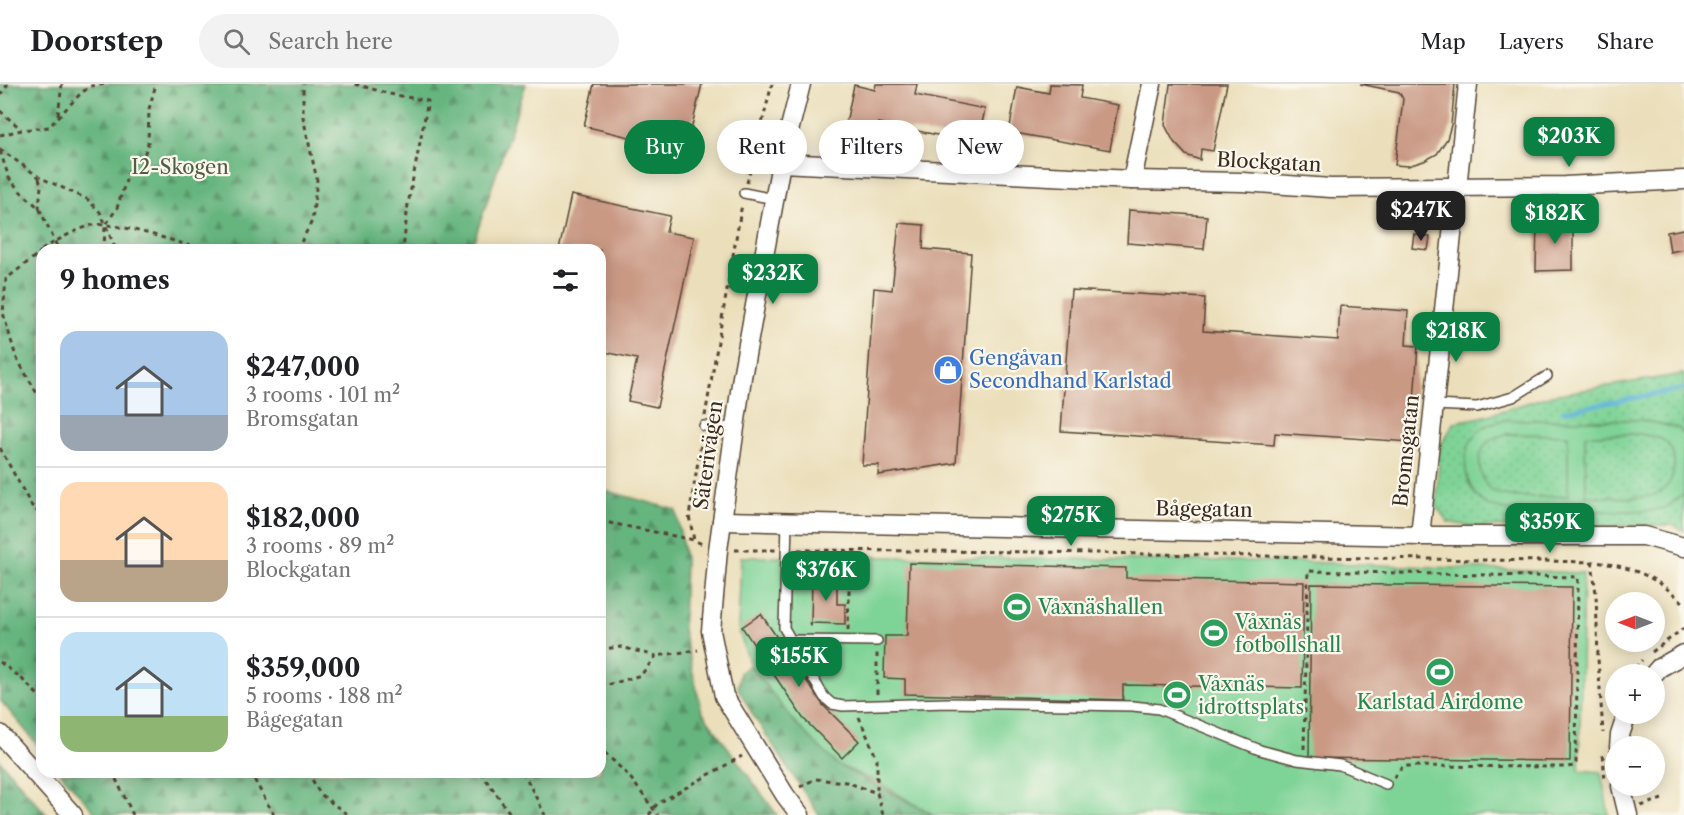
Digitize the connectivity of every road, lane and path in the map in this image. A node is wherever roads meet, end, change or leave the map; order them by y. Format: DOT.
graph roads {
  1 [pos="8,84"];
  2 [pos="62,84"];
  3 [pos="108,84"];
  4 [pos="156,84"];
  5 [pos="303,84"];
  6 [pos="355,84"];
  7 [pos="772,84"];
  8 [pos="801,84"];
  9 [pos="1152,84"];
  10 [pos="1468,84"];
  11 [pos="0,94"];
  12 [pos="0,111"];
  13 [pos="58,117"];
  14 [pos="792,120"];
  15 [pos="22,130"];
  16 [pos="0,135"];
  17 [pos="0,150"];
  18 [pos="807,164"];
  19 [pos="779,174"];
  20 [pos="39,177"];
  21 [pos="1132,180"];
  22 [pos="1684,180"];
  23 [pos="1456,187"];
  24 [pos="744,193"];
  25 [pos="774,200"];
  26 [pos="39,208"];
  27 [pos="105,226"];
  28 [pos="54,242"];
  29 [pos="51,244"];
  30 [pos="104,244"];
  31 [pos="113,244"];
  32 [pos="186,244"];
  33 [pos="300,244"];
  34 [pos="404,244"];
  35 [pos="36,256"];
  36 [pos="1,314"];
  37 [pos="1547,376"];
  38 [pos="36,392"];
  39 [pos="1434,405"];
  40 [pos="704,426"];
  41 [pos="735,428"];
  42 [pos="0,448"];
  43 [pos="36,509"];
  44 [pos="606,521"];
  45 [pos="722,521"];
  46 [pos="788,523"];
  47 [pos="1420,536"];
  48 [pos="694,540"];
  49 [pos="1684,547"];
  50 [pos="718,550"];
  51 [pos="788,550"];
  52 [pos="850,551"];
  53 [pos="1592,561"];
  54 [pos="1684,603"];
  55 [pos="791,640"];
  56 [pos="848,640"];
  57 [pos="877,641"];
  58 [pos="714,647"];
  59 [pos="606,648"];
  60 [pos="1684,654"];
  61 [pos="656,656"];
  62 [pos="0,662"];
  63 [pos="1665,665"];
  64 [pos="606,684"];
  65 [pos="36,693"];
  66 [pos="877,704"];
  67 [pos="853,706"];
  68 [pos="0,734"];
  69 [pos="1609,736"];
  70 [pos="756,747"];
  71 [pos="606,754"];
  72 [pos="1304,761"];
  73 [pos="36,774"];
  74 [pos="40,778"];
  75 [pos="115,778"];
  76 [pos="253,778"];
  77 [pos="311,778"];
  78 [pos="485,778"];
  79 [pos="525,778"];
  80 [pos="1386,784"];
  81 [pos="877,793"];
  82 [pos="785,795"];
  83 [pos="1625,796"];
  84 [pos="1662,799"];
  85 [pos="652,809"];
  86 [pos="1632,812"];
  87 [pos="546,814"];
  88 [pos="73,815"];
  89 [pos="133,815"];
  90 [pos="274,815"];
  91 [pos="348,815"];
  92 [pos="511,815"];
  93 [pos="648,815"];
  94 [pos="658,815"];
  95 [pos="800,815"];
  96 [pos="883,815"];
  1 -- 11 [label="path"];
  2 -- 13 [label="path"];
  3 -- 13 [label="path"];
  4 -- 27 [label="path"];
  5 -- 33 [label="path"];
  6 -- 34 [label="path"];
  7 -- 24 [label="path"];
  8 -- 14 [label="street, Säterivägen"];
  9 -- 21 [label="street"];
  10 -- 23 [label="street, Bromsgatan"];
  12 -- 15 [label="path"];
  13 -- 15 [label="path"];
  15 -- 16 [label="path"];
  17 -- 20 [label="path"];
  17 -- 26 [label="path"];
  18 -- 21 [label="street, Blockgatan"];
  19 -- 25 [label="street, Säterivägen"];
  20 -- 26 [label="path"];
  20 -- 27 [label="path"];
  21 -- 23 [label="street, Blockgatan"];
  22 -- 23 [label="street, Blockgatan"];
  23 -- 39 [label="street, Bromsgatan"];
  24 -- 25 [label="lane"];
  24 -- 40 [label="path"];
  25 -- 41 [label="street, Säterivägen"];
  26 -- 28 [label="path"];
  27 -- 28 [label="path"];
  27 -- 30 [label="path"];
  27 -- 31 [label="path"];
  27 -- 32 [label="path"];
  28 -- 29 [label="path"];
  35 -- 36 [label="path"];
  36 -- 38 [label="path"];
  37 -- 39 [label="lane"];
  39 -- 47 [label="street, Bromsgatan"];
  40 -- 41 [label="lane"];
  40 -- 48 [label="path"];
  41 -- 45 [label="street, Säterivägen"];
  42 -- 43 [label="path"];
  44 -- 48 [label="path"];
  45 -- 46 [label="street, Bågegatan"];
  45 -- 50 [label="street, Säterivägen"];
  46 -- 47 [label="street, Bågegatan"];
  46 -- 51 [label="lane"];
  47 -- 49 [label="street, Bågegatan"];
  48 -- 50 [label="path"];
  50 -- 51 [label="path"];
  50 -- 58 [label="street, Säterivägen"];
  51 -- 52 [label="path"];
  51 -- 55 [label="lane"];
  52 -- 53 [label="path"];
  52 -- 56 [label="path"];
  53 -- 54 [label="path"];
  53 -- 69 [label="path"];
  55 -- 56 [label="lane"];
  55 -- 67 [label="lane"];
  56 -- 57 [label="lane"];
  57 -- 66 [label="path"];
  58 -- 61 [label="path"];
  58 -- 70 [label="street, Säterivägen"];
  59 -- 61 [label="path"];
  60 -- 63 [label="street"];
  61 -- 64 [label="path"];
  62 -- 65 [label="path"];
  66 -- 67 [label="lane"];
  66 -- 72 [label="lane"];
  67 -- 81 [label="path"];
  68 -- 73 [label="street"];
  70 -- 82 [label="street, Säterivägen"];
  70 -- 85 [label="path"];
  71 -- 85 [label="path"];
  72 -- 80 [label="lane"];
  72 -- 80 [label="path"];
  74 -- 88 [label="street"];
  75 -- 89 [label="path"];
  76 -- 90 [label="path"];
  77 -- 91 [label="path"];
  78 -- 92 [label="path"];
  79 -- 87 [label="path"];
  81 -- 82 [label="path"];
  81 -- 96 [label="path"];
  82 -- 95 [label="street, Säterivägen"];
  83 -- 86 [label="street"];
  84 -- 86 [label="path"];
  85 -- 93 [label="path"];
  85 -- 94 [label="path"];
}
